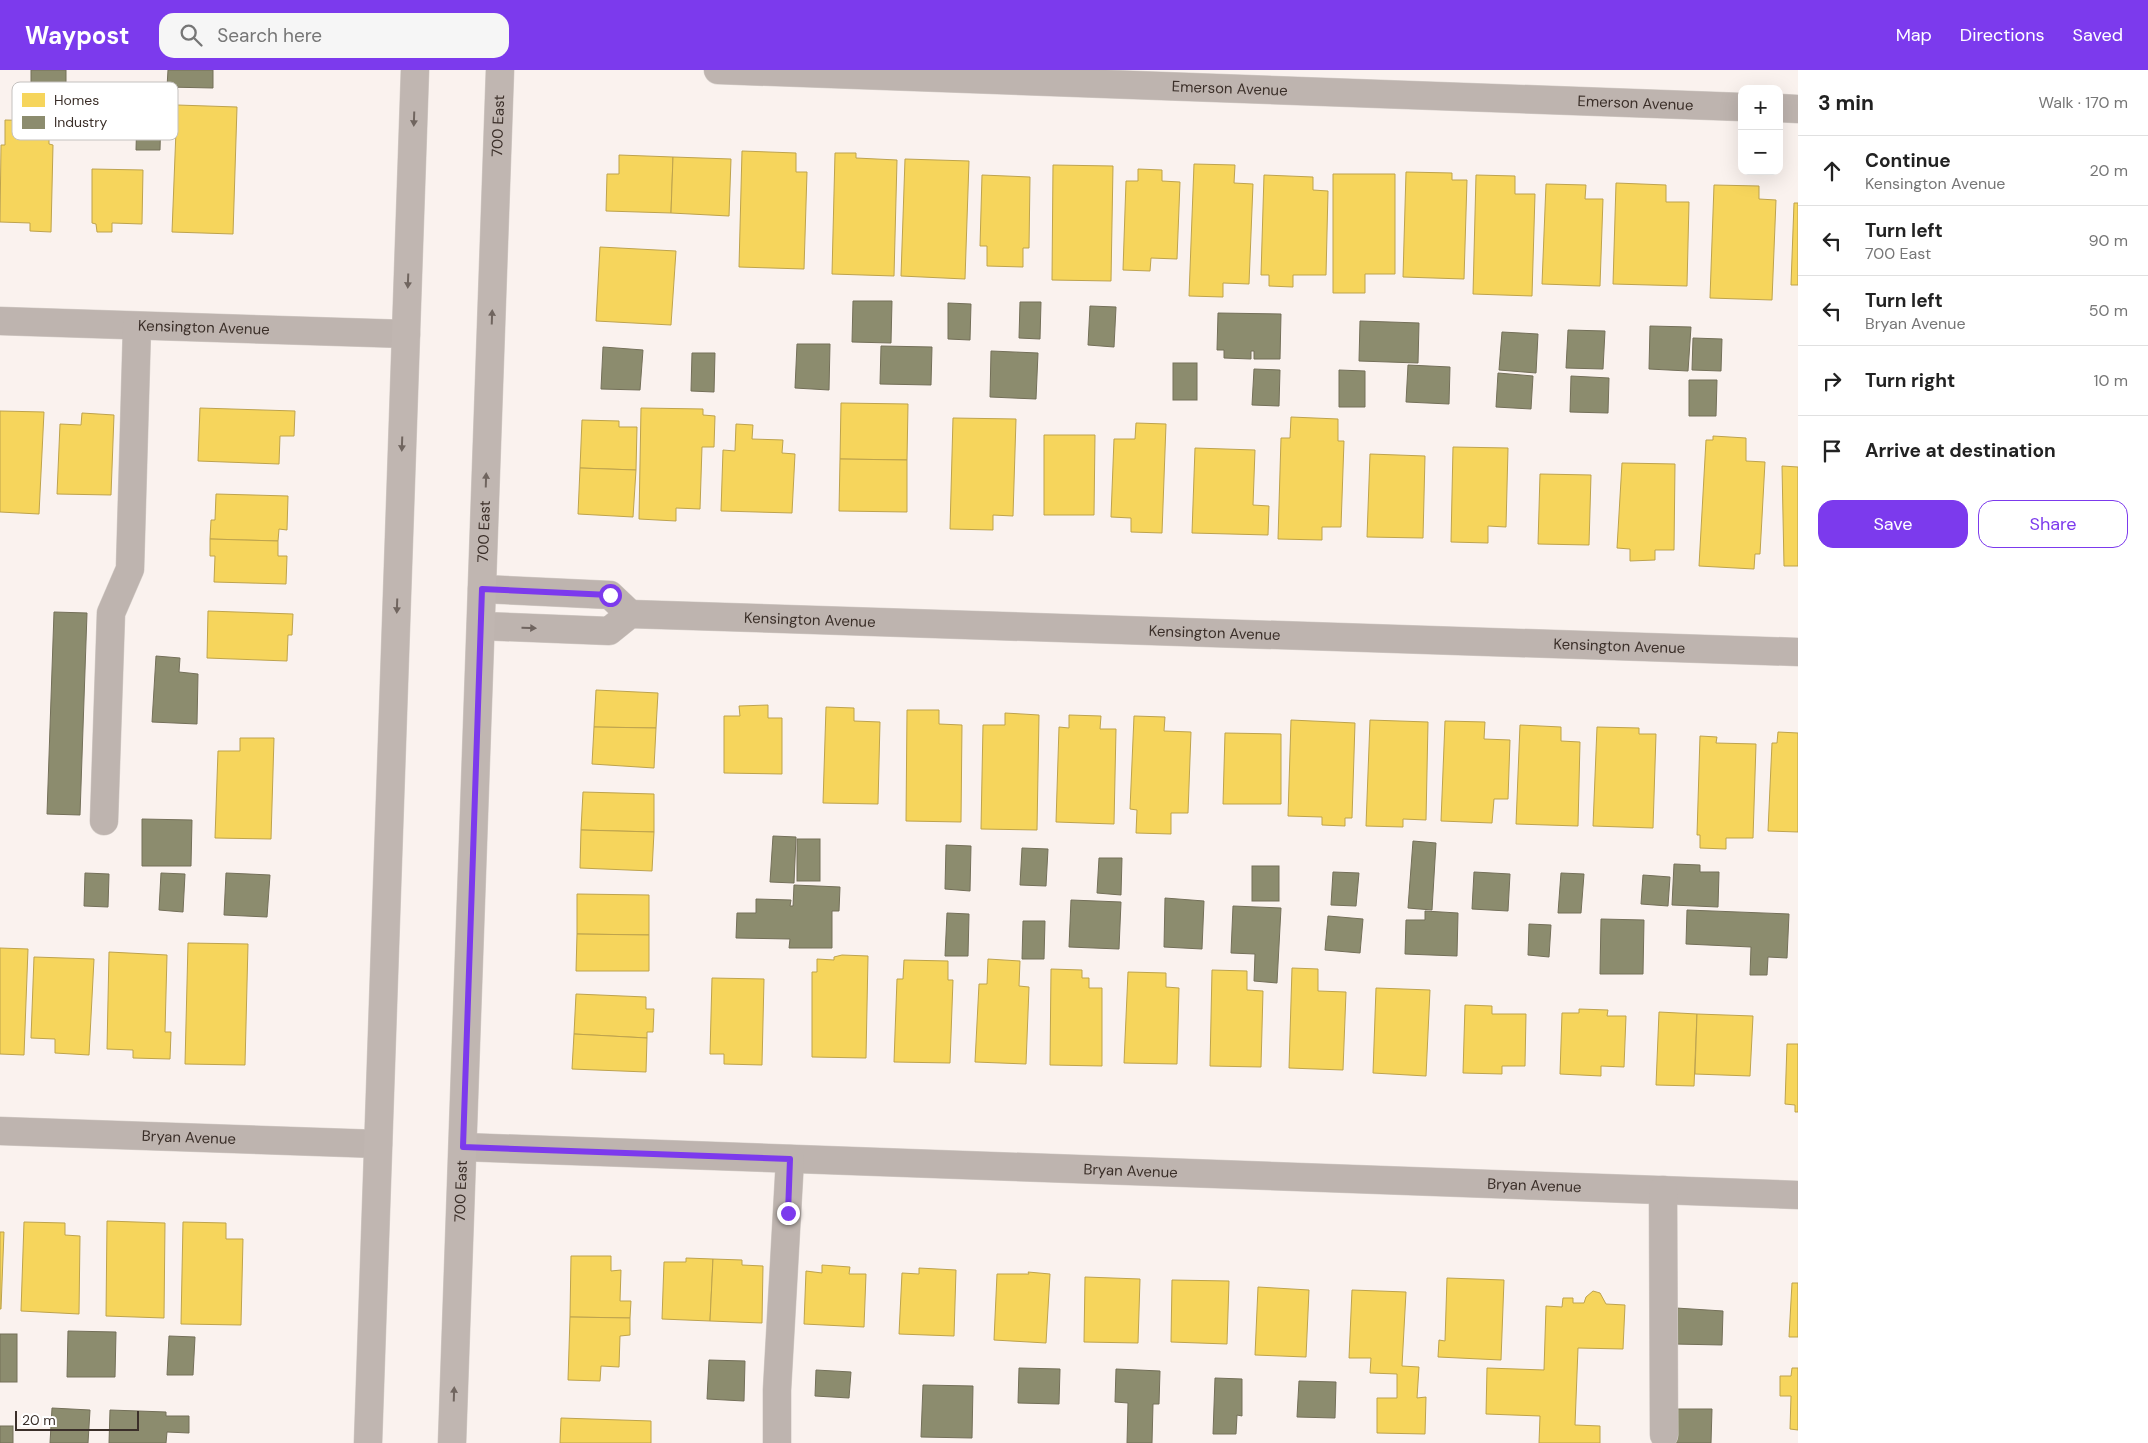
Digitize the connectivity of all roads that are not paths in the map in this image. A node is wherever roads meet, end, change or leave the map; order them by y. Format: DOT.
graph roads {
  1 [pos="415,70"];
  2 [pos="500,70"];
  3 [pos="718,70"];
  4 [pos="1738,107"];
  5 [pos="1783,108"];
  6 [pos="1798,109"];
  7 [pos="0,321"];
  8 [pos="136,326"];
  9 [pos="406,334"];
  10 [pos="482,589"];
  11 [pos="630,614"];
  12 [pos="480,626"];
  13 [pos="1798,652"];
  14 [pos="104,821"];
  15 [pos="0,1131"];
  16 [pos="378,1144"];
  17 [pos="463,1147"];
  18 [pos="790,1159"];
  19 [pos="1663,1190"];
  20 [pos="1798,1196"];
  21 [pos="1664,1435"];
  22 [pos="368,1443"];
  23 [pos="452,1443"];
  24 [pos="777,1443"];
  1 -- 9 [label="main road, one-way"];
  10 -- 2 [label="main road, 700 East, one-way"];
  3 -- 4 [label="street, Emerson Avenue"];
  5 -- 6 [label="street"];
  7 -- 8 [label="street, Kensington Avenue"];
  8 -- 9 [label="street, Kensington Avenue"];
  8 -- 14 [label="street"];
  9 -- 16 [label="main road, one-way"];
  10 -- 11 [label="street"];
  10 -- 12 [label="main road, 700 East"];
  12 -- 11 [label="street, one-way"];
  11 -- 13 [label="street, Kensington Avenue"];
  12 -- 17 [label="main road, 700 East"];
  15 -- 16 [label="street, Bryan Avenue"];
  16 -- 22 [label="main road"];
  17 -- 18 [label="street, Bryan Avenue"];
  23 -- 17 [label="main road, 700 East, one-way"];
  18 -- 19 [label="street, Bryan Avenue"];
  18 -- 24 [label="street"];
  19 -- 20 [label="street, Bryan Avenue"];
  19 -- 21 [label="street"];
}
